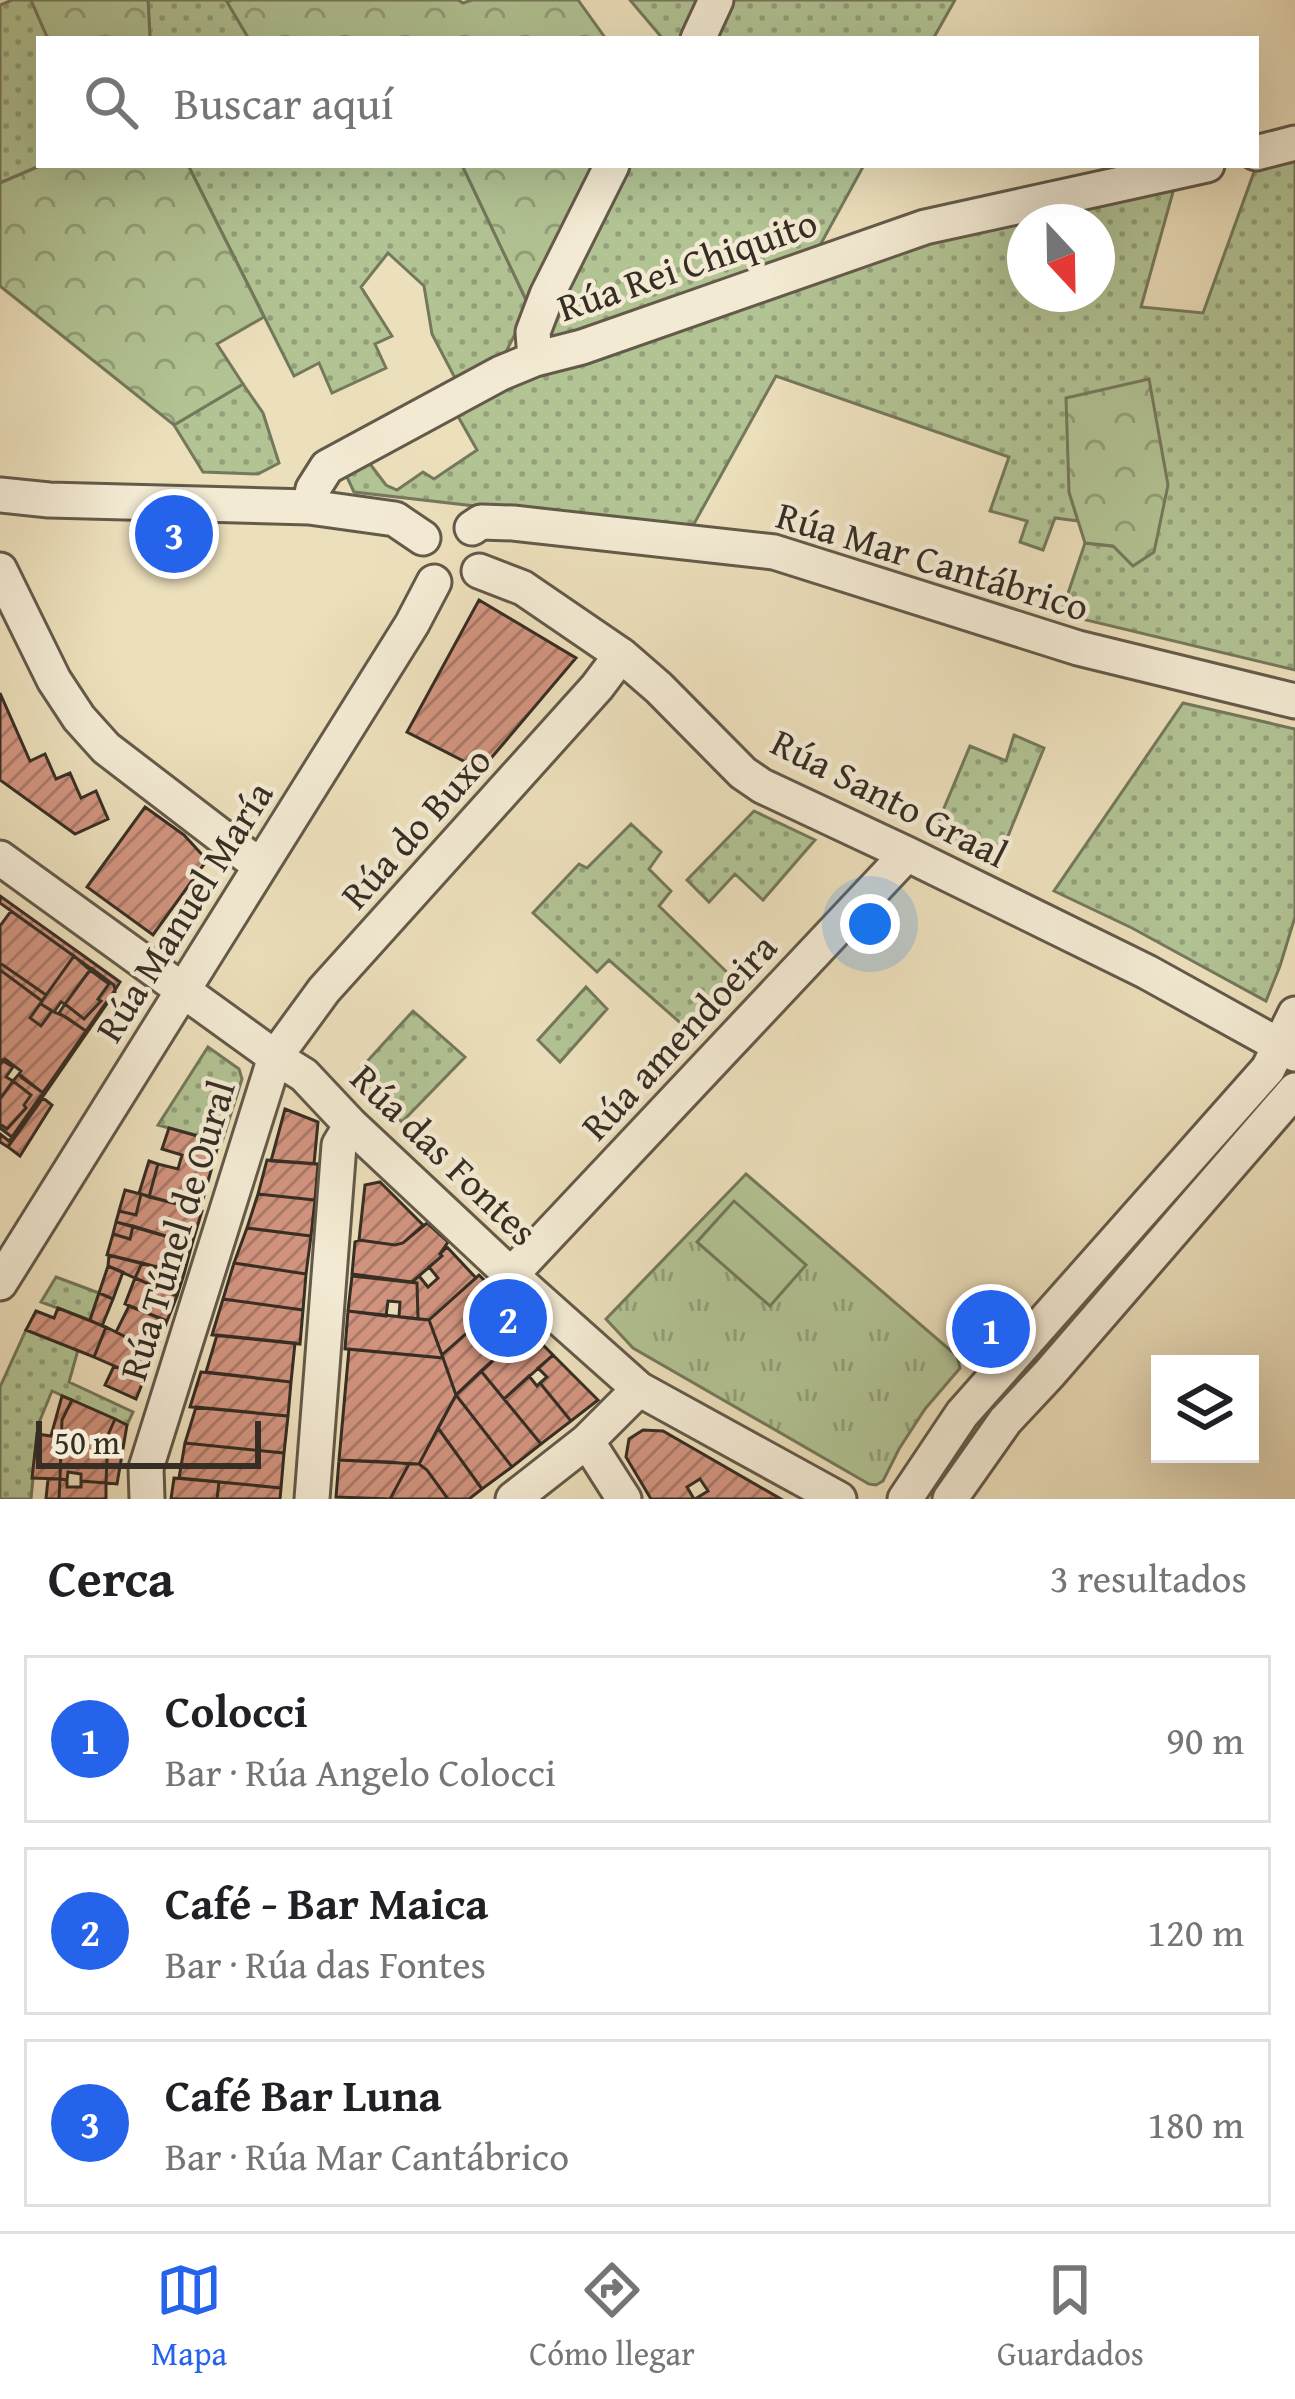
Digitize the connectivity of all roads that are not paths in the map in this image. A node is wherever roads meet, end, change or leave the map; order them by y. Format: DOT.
graph roads {
  1 [pos="716,0"];
  2 [pos="699,36"];
  3 [pos="1295,143"];
  4 [pos="1259,152"];
  5 [pos="611,168"];
  6 [pos="1193,168"];
  7 [pos="536,359"];
  8 [pos="0,497"];
  9 [pos="309,507"];
  10 [pos="472,528"];
  11 [pos="423,538"];
  12 [pos="0,570"];
  13 [pos="479,571"];
  14 [pos="434,582"];
  15 [pos="621,655"];
  16 [pos="1295,701"];
  17 [pos="907,854"];
  18 [pos="0,858"];
  19 [pos="260,866"];
  20 [pos="184,990"];
  21 [pos="1295,1014"];
  22 [pos="1288,1050"];
  23 [pos="274,1057"];
  24 [pos="1295,1090"];
  25 [pos="351,1125"];
  26 [pos="12,1235"];
  27 [pos="511,1275"];
  28 [pos="0,1283"];
  29 [pos="639,1389"];
  30 [pos="962,1414"];
  31 [pos="992,1438"];
  32 [pos="586,1441"];
  33 [pos="147,1499"];
  34 [pos="312,1499"];
  35 [pos="513,1499"];
  36 [pos="624,1499"];
  37 [pos="839,1499"];
  38 [pos="905,1499"];
  39 [pos="950,1499"];
  1 -- 2 [label="street"];
  3 -- 4 [label="street"];
  5 -- 7 [label="street"];
  6 -- 7 [label="street, Rúa Rei Chiquito"];
  7 -- 9 [label="street, Rúa Rei Chiquito"];
  8 -- 9 [label="street"];
  9 -- 11 [label="street"];
  10 -- 11 [label="street, Rúa Mar Cantábrico"];
  10 -- 13 [label="street"];
  10 -- 16 [label="street, Rúa Mar Cantábrico"];
  11 -- 14 [label="street"];
  12 -- 19 [label="street"];
  13 -- 14 [label="street"];
  13 -- 15 [label="street, Rúa Santo Graal"];
  14 -- 19 [label="street, Rúa Manuel María"];
  15 -- 17 [label="street, Rúa Santo Graal"];
  15 -- 23 [label="street, Rúa do Buxo"];
  17 -- 22 [label="street, Rúa Santo Graal"];
  17 -- 27 [label="street, Rúa amendoeira"];
  18 -- 20 [label="street, Rúa das Fontes"];
  19 -- 20 [label="street, Rúa Manuel María"];
  20 -- 23 [label="street, Rúa das Fontes"];
  20 -- 26 [label="street, Rúa Manuel María"];
  21 -- 22 [label="street"];
  22 -- 30 [label="street"];
  23 -- 25 [label="street, Rúa das Fontes"];
  23 -- 33 [label="street, Rúa Túnel de Oural"];
  24 -- 31 [label="street"];
  25 -- 27 [label="street, Rúa das Fontes"];
  25 -- 34 [label="street"];
  26 -- 28 [label="street, Rúa Manuel María"];
  27 -- 29 [label="street, Rúa das Fontes"];
  29 -- 32 [label="street"];
  29 -- 37 [label="street, Rúa das Fontes"];
  30 -- 31 [label="street"];
  30 -- 38 [label="street"];
  31 -- 39 [label="street"];
  32 -- 35 [label="street"];
  32 -- 36 [label="street"];
}
